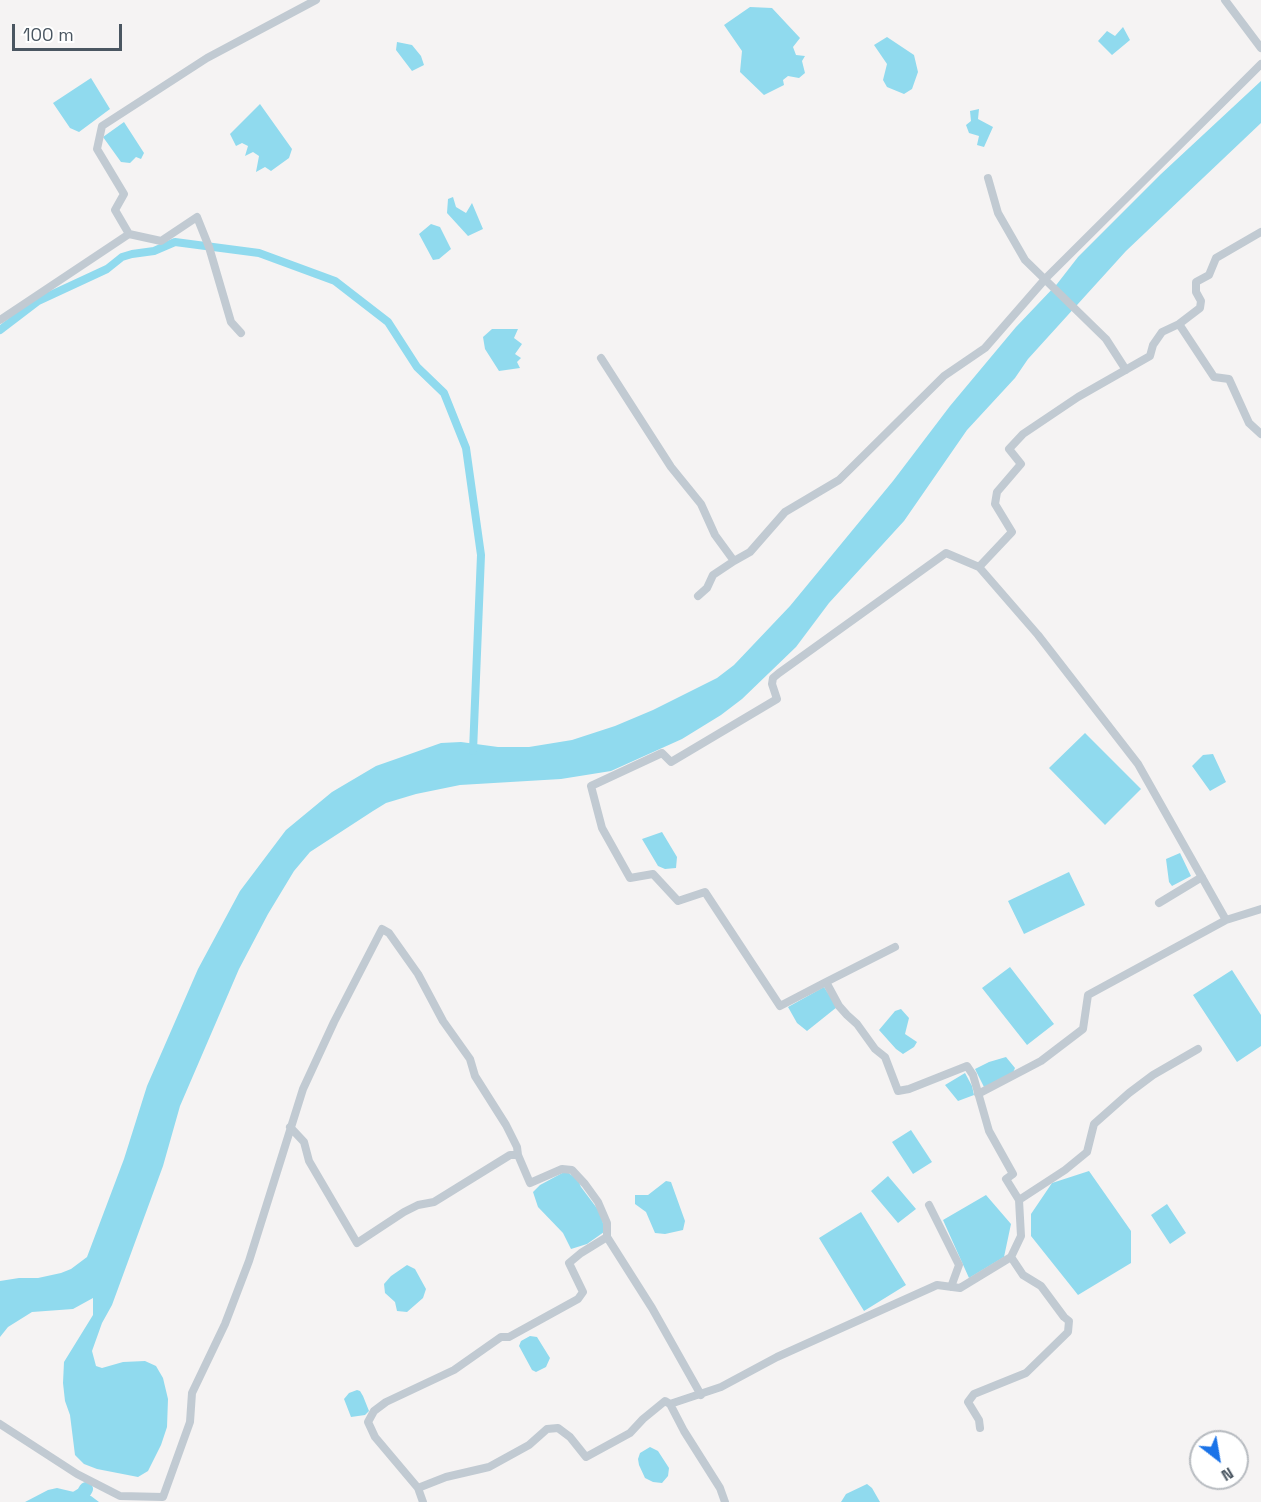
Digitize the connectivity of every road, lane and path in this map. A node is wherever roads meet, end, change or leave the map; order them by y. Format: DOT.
graph roads {
  1 [pos="316,0"];
  2 [pos="1225,0"];
  3 [pos="1261,48"];
  4 [pos="1261,64"];
  5 [pos="988,178"];
  6 [pos="1261,232"];
  7 [pos="129,234"];
  8 [pos="1047,280"];
  9 [pos="0,320"];
  10 [pos="1179,324"];
  11 [pos="241,333"];
  12 [pos="601,358"];
  13 [pos="1126,370"];
  14 [pos="1261,434"];
  15 [pos="734,561"];
  16 [pos="978,567"];
  17 [pos="698,596"];
  18 [pos="1202,877"];
  19 [pos="1159,903"];
  20 [pos="1261,909"];
  21 [pos="1226,920"];
  22 [pos="895,947"];
  23 [pos="826,982"];
  24 [pos="1198,1049"];
  25 [pos="978,1094"];
  26 [pos="290,1127"];
  27 [pos="518,1155"];
  28 [pos="1019,1200"];
  29 [pos="929,1205"];
  30 [pos="608,1237"];
  31 [pos="1011,1257"];
  32 [pos="951,1287"];
  33 [pos="701,1395"];
  34 [pos="670,1404"];
  35 [pos="0,1424"];
  36 [pos="980,1428"];
  37 [pos="418,1488"];
  38 [pos="164,1500"];
  39 [pos="423,1502"];
  40 [pos="725,1502"];
  1 -- 7 [label="street"];
  2 -- 3 [label="street"];
  4 -- 8 [label="street"];
  5 -- 8 [label="street"];
  6 -- 10 [label="street"];
  7 -- 9 [label="street"];
  7 -- 11 [label="street"];
  8 -- 13 [label="street"];
  8 -- 15 [label="street"];
  10 -- 13 [label="street"];
  10 -- 14 [label="street"];
  12 -- 15 [label="street"];
  13 -- 16 [label="street"];
  15 -- 17 [label="street"];
  16 -- 18 [label="street"];
  16 -- 23 [label="street"];
  18 -- 19 [label="street"];
  18 -- 21 [label="street"];
  20 -- 21 [label="street"];
  21 -- 25 [label="street"];
  22 -- 23 [label="street"];
  23 -- 25 [label="street"];
  24 -- 28 [label="street"];
  25 -- 28 [label="street"];
  26 -- 27 [label="street"];
  26 -- 27 [label="street"];
  26 -- 38 [label="street"];
  27 -- 30 [label="street"];
  28 -- 31 [label="street"];
  29 -- 32 [label="street"];
  30 -- 33 [label="street"];
  30 -- 37 [label="street"];
  31 -- 32 [label="street"];
  31 -- 36 [label="street"];
  32 -- 33 [label="street"];
  33 -- 34 [label="street"];
  34 -- 37 [label="street"];
  34 -- 40 [label="street"];
  35 -- 38 [label="street"];
  37 -- 39 [label="street"];
}
